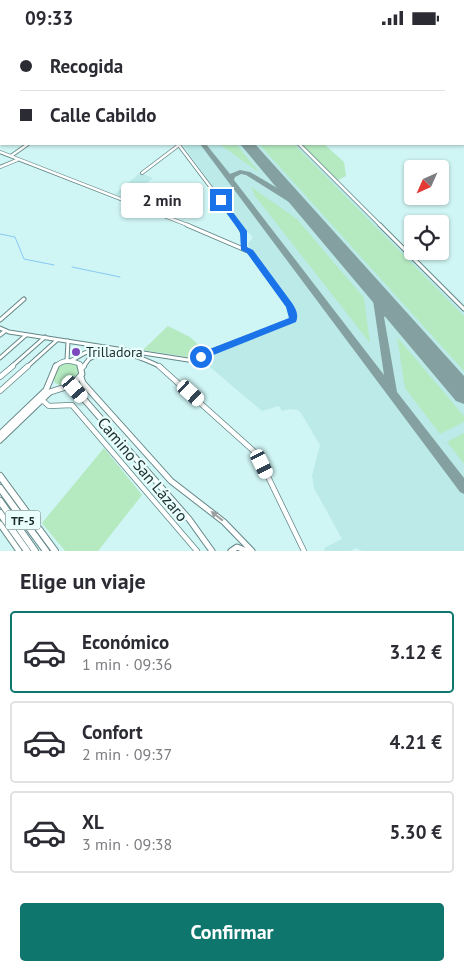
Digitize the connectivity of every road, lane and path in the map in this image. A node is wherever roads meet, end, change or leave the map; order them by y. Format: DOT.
graph roads {
  1 [pos="26,145"];
  2 [pos="178,145"];
  3 [pos="180,145"];
  4 [pos="300,145"];
  5 [pos="0,152"];
  6 [pos="10,156"];
  7 [pos="18,159"];
  8 [pos="0,167"];
  9 [pos="142,173"];
  10 [pos="244,248"];
  11 [pos="24,299"];
  12 [pos="464,309"];
  13 [pos="0,320"];
  14 [pos="0,329"];
  15 [pos="5,331"];
  16 [pos="0,335"];
  17 [pos="26,335"];
  18 [pos="45,337"];
  19 [pos="57,339"];
  20 [pos="68,341"];
  21 [pos="107,351"];
  22 [pos="0,358"];
  23 [pos="70,360"];
  24 [pos="82,368"];
  25 [pos="0,377"];
  26 [pos="81,377"];
  27 [pos="50,381"];
  28 [pos="70,387"];
  29 [pos="59,388"];
  30 [pos="0,391"];
  31 [pos="42,400"];
  32 [pos="0,433"];
  33 [pos="0,440"];
  34 [pos="0,476"];
  35 [pos="0,488"];
  36 [pos="0,501"];
  37 [pos="0,513"];
  38 [pos="0,525"];
  39 [pos="19,551"];
  40 [pos="27,551"];
  41 [pos="35,551"];
  42 [pos="46,551"];
  43 [pos="55,551"];
  44 [pos="196,551"];
  45 [pos="212,551"];
  46 [pos="231,551"];
  47 [pos="247,551"];
  48 [pos="252,551"];
  49 [pos="304,551"];
  1 -- 6 [label="street"];
  2 -- 9 [label="street"];
  3 -- 10 [label="street"];
  4 -- 12 [label="street"];
  5 -- 6 [label="street"];
  6 -- 7 [label="street"];
  7 -- 8 [label="street"];
  7 -- 10 [label="street"];
  10 -- 20 [label="street"];
  11 -- 13 [label="street"];
  14 -- 15 [label="street"];
  15 -- 16 [label="street"];
  15 -- 17 [label="street"];
  17 -- 18 [label="street"];
  17 -- 22 [label="street"];
  18 -- 19 [label="street"];
  18 -- 25 [label="street"];
  19 -- 20 [label="street"];
  19 -- 30 [label="street"];
  20 -- 23 [label="street"];
  21 -- 23 [label="street"];
  21 -- 24 [label="street"];
  21 -- 49 [label="street"];
  23 -- 24 [label="main road"];
  23 -- 27 [label="main road"];
  24 -- 26 [label="main road"];
  26 -- 28 [label="main road"];
  48 -- 26 [label="main road, one-way"];
  27 -- 29 [label="main road"];
  27 -- 32 [label="main road"];
  28 -- 29 [label="main road"];
  28 -- 45 [label="main road"];
  29 -- 31 [label="main road"];
  31 -- 33 [label="main road"];
  31 -- 44 [label="street, Camino San Lázaro"];
  34 -- 43 [label="highway"];
  35 -- 42 [label="highway, TF-5"];
  36 -- 41 [label="highway, TF-5"];
  37 -- 40 [label="highway"];
  38 -- 39 [label="main road"];
  46 -- 47 [label="main road"];
}
